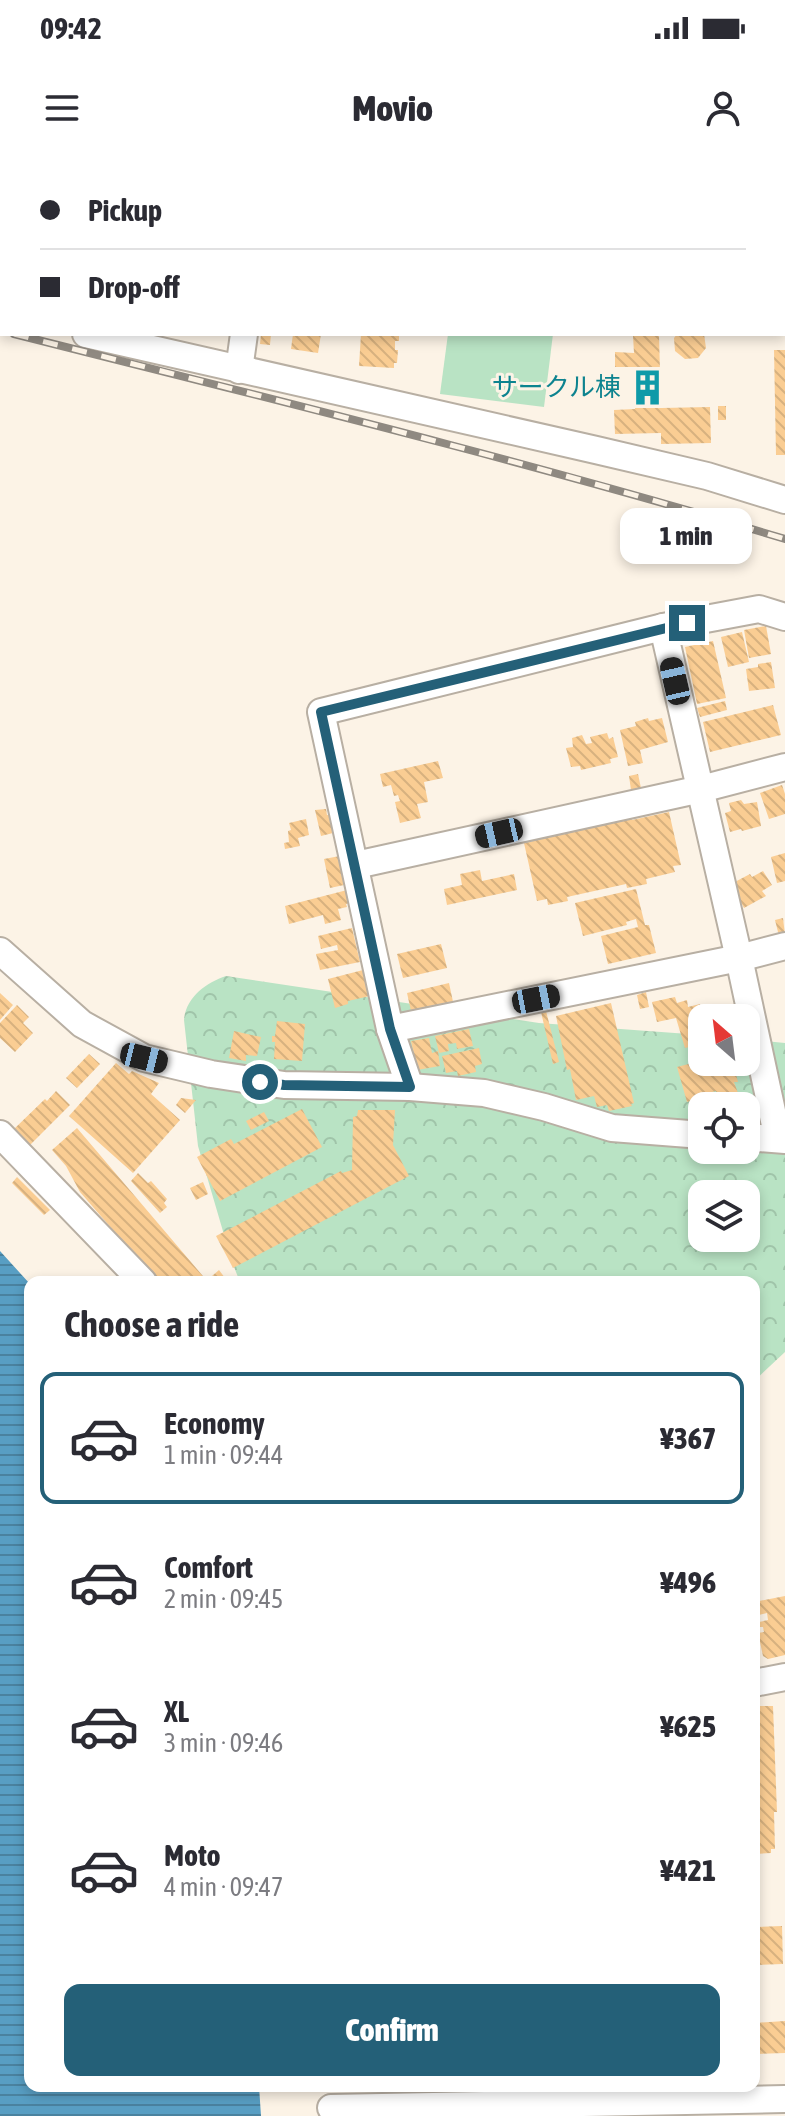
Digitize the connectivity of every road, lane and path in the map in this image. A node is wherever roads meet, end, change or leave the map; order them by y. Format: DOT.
graph roads {
  1 [pos="94,336"];
  2 [pos="244,336"];
  3 [pos="239,370"];
  4 [pos="785,500"];
  5 [pos="785,617"];
  6 [pos="663,627"];
  7 [pos="785,767"];
  8 [pos="701,789"];
  9 [pos="356,865"];
  10 [pos="785,946"];
  11 [pos="0,951"];
  12 [pos="739,958"];
  13 [pos="390,1029"];
  14 [pos="410,1087"];
  15 [pos="0,1134"];
  16 [pos="688,1134"];
  17 [pos="760,1138"];
  18 [pos="782,1140"];
  19 [pos="137,1276"];
  20 [pos="785,1677"];
  21 [pos="760,1682"];
  22 [pos="785,2099"];
  23 [pos="331,2103"];
  1 -- 3 [label="street"];
  2 -- 3 [label="street"];
  3 -- 4 [label="street"];
  5 -- 6 [label="street"];
  6 -- 8 [label="street"];
  6 -- 9 [label="street"];
  7 -- 8 [label="street"];
  8 -- 9 [label="street"];
  8 -- 12 [label="street"];
  9 -- 13 [label="street"];
  10 -- 12 [label="street"];
  11 -- 14 [label="street"];
  12 -- 13 [label="street"];
  12 -- 18 [label="street"];
  13 -- 14 [label="street"];
  14 -- 16 [label="street"];
  15 -- 19 [label="street"];
  17 -- 18 [label="street"];
  20 -- 21 [label="street"];
  22 -- 23 [label="street"];
}
